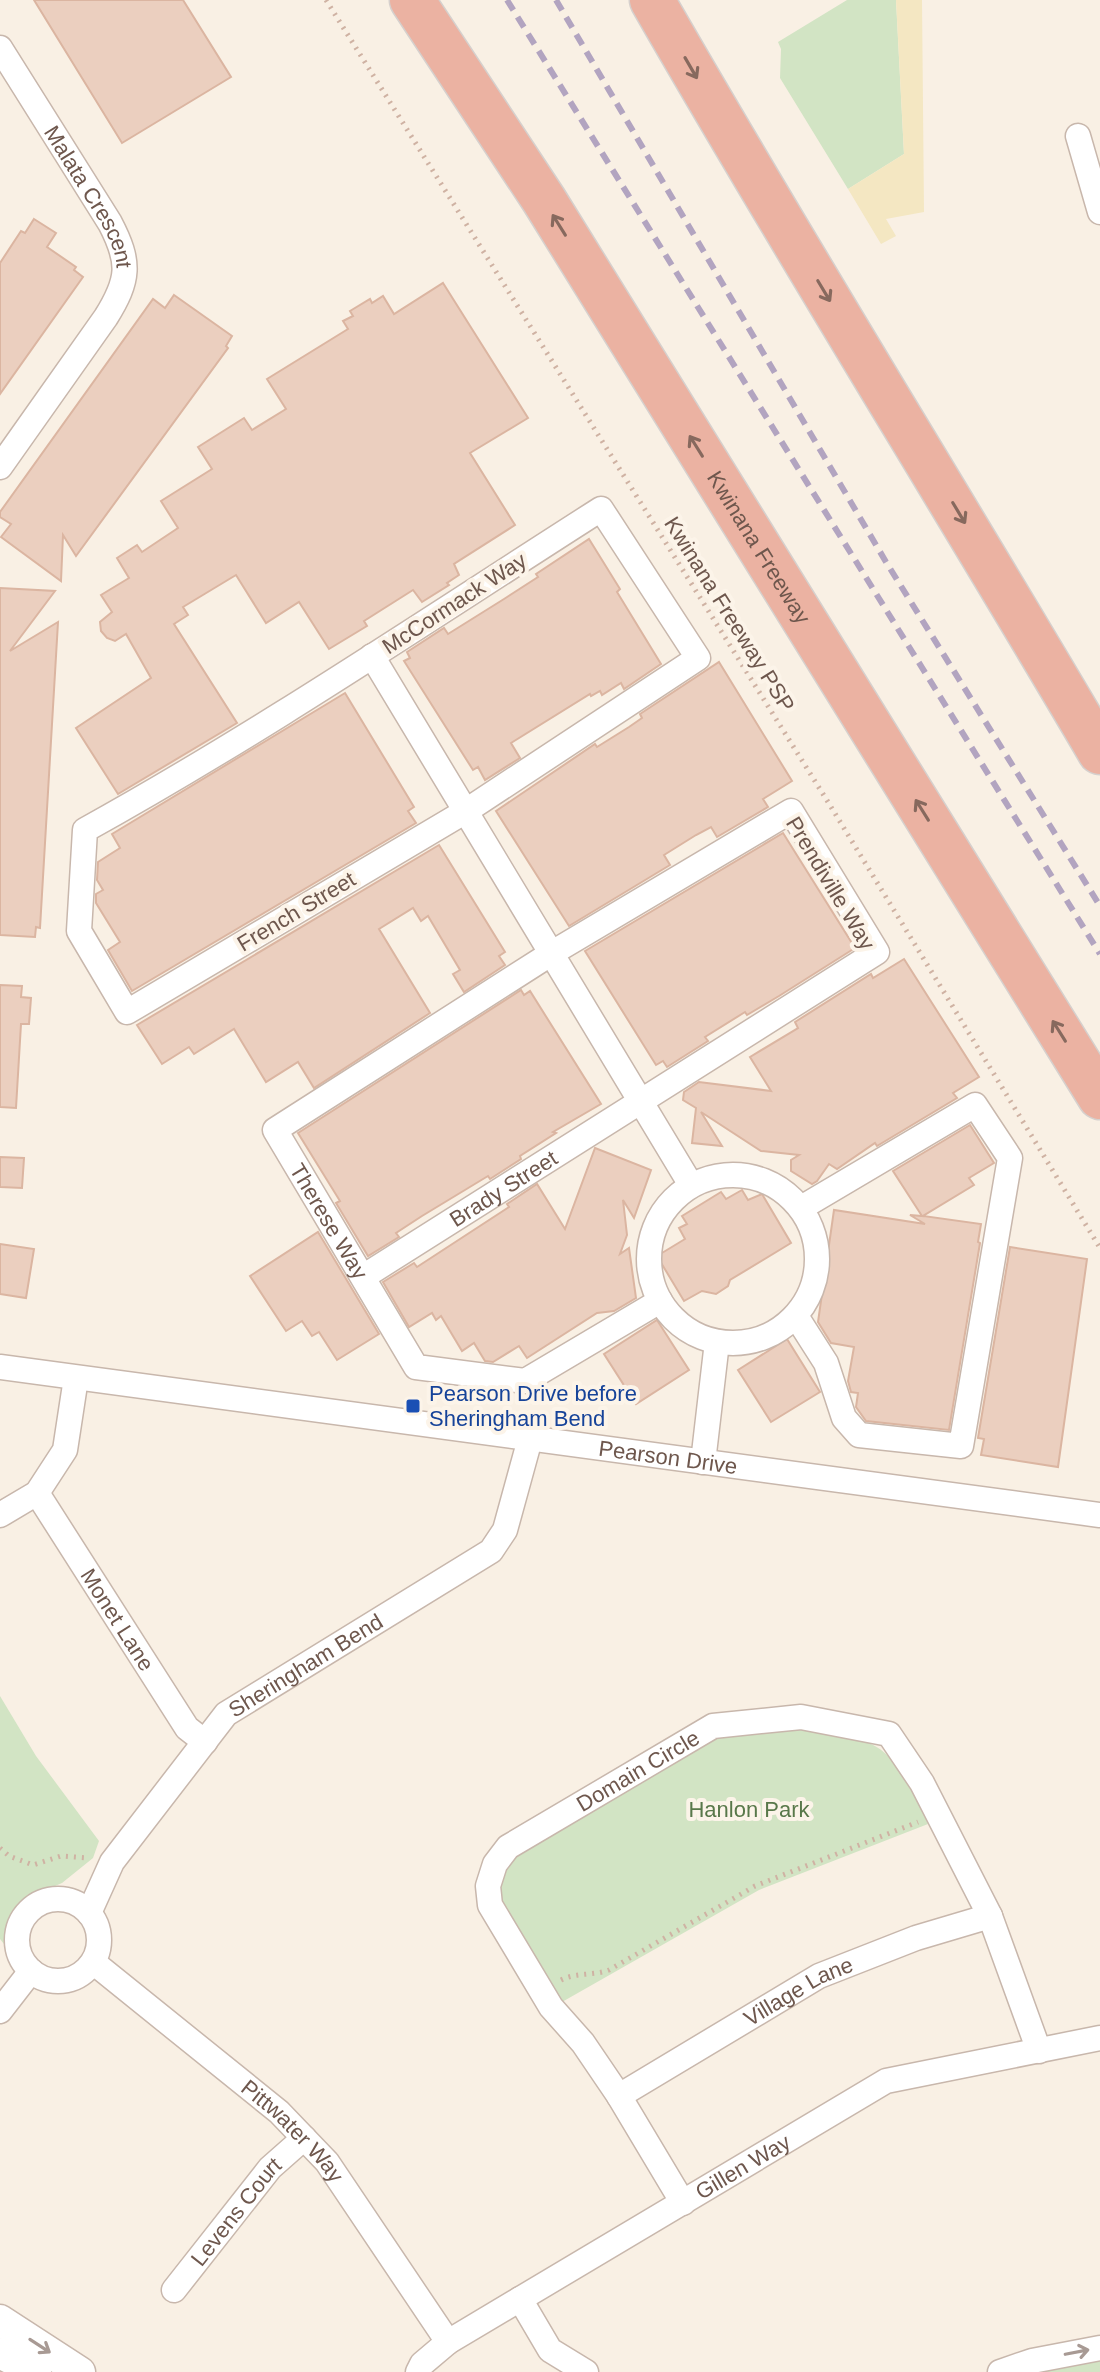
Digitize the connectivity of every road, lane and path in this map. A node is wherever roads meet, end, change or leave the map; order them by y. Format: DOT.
graph roads {
  1 [pos="326,0"];
  2 [pos="412,0"];
  3 [pos="652,0"];
  4 [pos="0,48"];
  5 [pos="1078,136"];
  6 [pos="1100,212"];
  7 [pos="0,467"];
  8 [pos="372,656"];
  9 [pos="1100,752"];
  10 [pos="466,811"];
  11 [pos="552,953"];
  12 [pos="127,1012"];
  13 [pos="1100,1097"];
  14 [pos="643,1101"];
  15 [pos="691,1185"];
  16 [pos="801,1208"];
  17 [pos="1100,1248"];
  18 [pos="363,1277"];
  19 [pos="660,1301"];
  20 [pos="796,1316"];
  21 [pos="717,1342"];
  22 [pos="0,1367"];
  23 [pos="76,1378"];
  24 [pos="530,1439"];
  25 [pos="703,1462"];
  26 [pos="37,1493"];
  27 [pos="0,1515"];
  28 [pos="1100,1515"];
  29 [pos="205,1742"];
  30 [pos="938,1814"];
  31 [pos="0,1848"];
  32 [pos="112,1862"];
  33 [pos="89,1913"];
  34 [pos="990,1916"];
  35 [pos="93,1962"];
  36 [pos="31,1971"];
  37 [pos="542,1993"];
  38 [pos="0,2011"];
  39 [pos="1100,2038"];
  40 [pos="1039,2051"];
  41 [pos="619,2096"];
  42 [pos="304,2138"];
  43 [pos="683,2203"];
  44 [pos="174,2290"];
  45 [pos="520,2299"];
  46 [pos="0,2320"];
  47 [pos="448,2342"];
  48 [pos="1100,2348"];
  49 [pos="0,2353"];
  50 [pos="36,2372"];
  51 [pos="80,2372"];
  52 [pos="418,2372"];
  53 [pos="586,2372"];
  54 [pos="1000,2372"];
  1 -- 17 [label="path, Kwinana Freeway PSP"];
  13 -- 2 [label="highway, Kwinana Freeway, one-way"];
  3 -- 9 [label="highway, one-way"];
  4 -- 7 [label="street, Malata Crescent"];
  5 -- 6 [label="street"];
  8 -- 10 [label="street"];
  8 -- 10 [label="street, McCormack Way"];
  8 -- 12 [label="street, McCormack Way"];
  10 -- 11 [label="street"];
  10 -- 12 [label="street, French Street"];
  11 -- 14 [label="street"];
  11 -- 14 [label="street, Prendiville Way"];
  11 -- 18 [label="street, Therese Way"];
  14 -- 15 [label="street"];
  14 -- 18 [label="street, Brady Street"];
  15 -- 16 [label="street"];
  15 -- 19 [label="street"];
  16 -- 20 [label="street"];
  16 -- 20 [label="street"];
  18 -- 19 [label="street, Therese Way"];
  19 -- 21 [label="street"];
  20 -- 21 [label="street"];
  21 -- 25 [label="street"];
  22 -- 23 [label="street, Pearson Drive"];
  23 -- 24 [label="street, Pearson Drive"];
  23 -- 26 [label="street"];
  24 -- 25 [label="street, Pearson Drive"];
  24 -- 29 [label="street, Sheringham Bend"];
  25 -- 28 [label="street, Pearson Drive"];
  26 -- 27 [label="street"];
  26 -- 29 [label="street, Monet Lane"];
  29 -- 32 [label="street, Sheringham Bend"];
  30 -- 34 [label="street, Domain Circle"];
  30 -- 37 [label="path"];
  30 -- 37 [label="street, Domain Circle"];
  31 -- 32 [label="path"];
  32 -- 33 [label="street, Sheringham Bend"];
  33 -- 35 [label="street"];
  33 -- 36 [label="street"];
  34 -- 40 [label="street, Domain Circle"];
  34 -- 41 [label="street, Village Lane"];
  35 -- 36 [label="street"];
  35 -- 42 [label="street, Pittwater Way"];
  36 -- 38 [label="street"];
  37 -- 41 [label="street, Domain Circle"];
  39 -- 40 [label="street, Gillen Way"];
  40 -- 43 [label="street, Gillen Way"];
  41 -- 43 [label="street, Domain Circle"];
  42 -- 44 [label="street, Levens Court"];
  42 -- 47 [label="street, Pittwater Way"];
  43 -- 45 [label="street, Gillen Way"];
  45 -- 47 [label="street, Gillen Way"];
  45 -- 53 [label="street"];
  46 -- 51 [label="street, one-way"];
  47 -- 52 [label="street, Gillen Way"];
  54 -- 48 [label="street, one-way"];
  49 -- 50 [label="street"];
}
